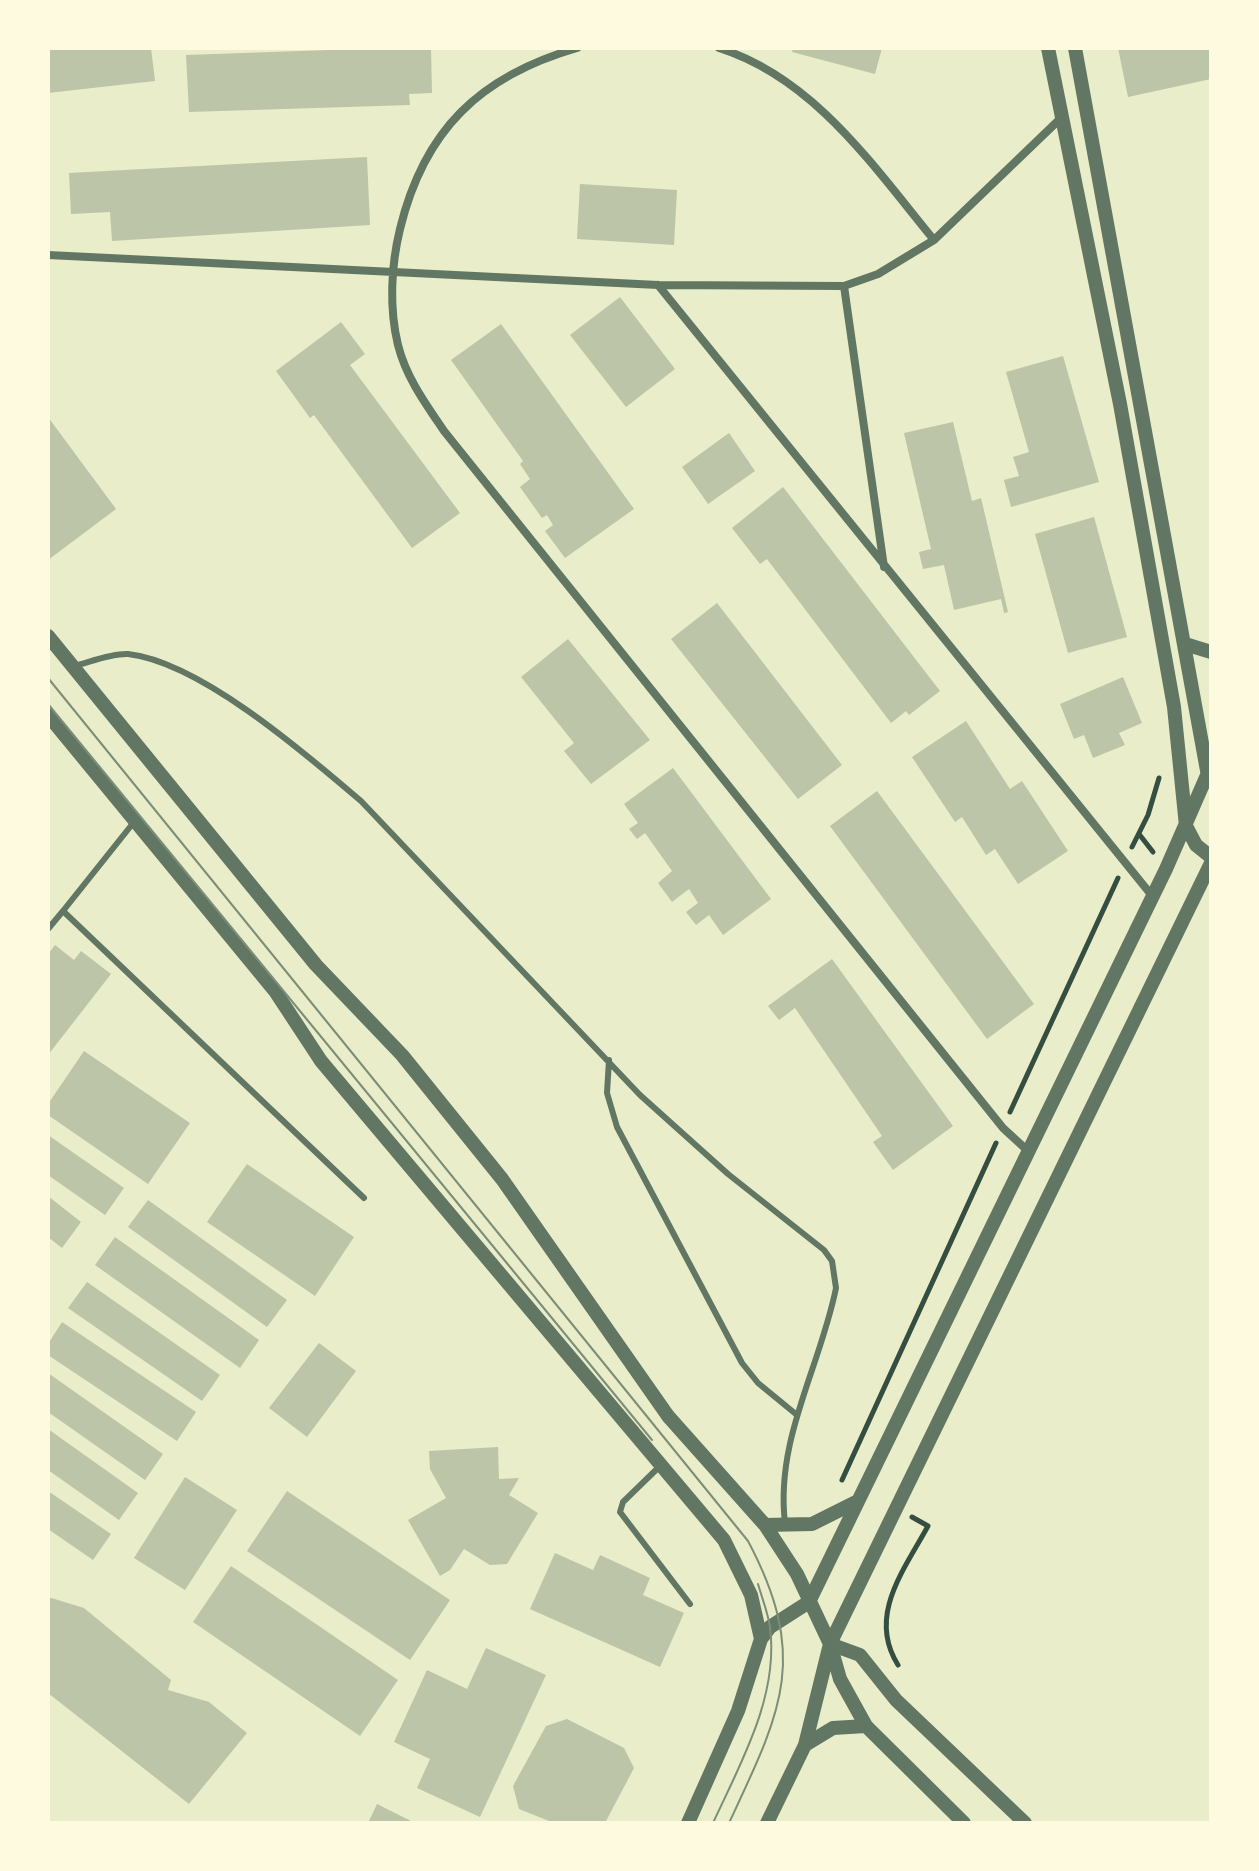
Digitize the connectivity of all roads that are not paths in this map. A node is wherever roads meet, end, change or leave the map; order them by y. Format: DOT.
graph roads {
  1 [pos="577,48"];
  2 [pos="719,48"];
  3 [pos="1048,48"];
  4 [pos="1075,48"];
  5 [pos="554,51"];
  6 [pos="1063,116"];
  7 [pos="934,240"];
  8 [pos="48,255"];
  9 [pos="393,272"];
  10 [pos="658,285"];
  11 [pos="844,286"];
  12 [pos="885,568"];
  13 [pos="48,636"];
  14 [pos="1185,644"];
  15 [pos="1211,652"];
  16 [pos="73,667"];
  17 [pos="48,715"];
  18 [pos="1210,775"];
  19 [pos="134,822"];
  20 [pos="1186,826"];
  21 [pos="1211,857"];
  22 [pos="1211,863"];
  23 [pos="1153,897"];
  24 [pos="63,911"];
  25 [pos="48,929"];
  26 [pos="609,1060"];
  27 [pos="1028,1151"];
  28 [pos="364,1198"];
  29 [pos="797,1415"];
  30 [pos="660,1466"];
  31 [pos="856,1502"];
  32 [pos="765,1525"];
  33 [pos="786,1527"];
  34 [pos="809,1602"];
  35 [pos="690,1604"];
  36 [pos="761,1639"];
  37 [pos="830,1644"];
  38 [pos="866,1726"];
  39 [pos="805,1745"];
  40 [pos="688,1823"];
  41 [pos="767,1823"];
  42 [pos="964,1823"];
  43 [pos="1025,1823"];
  1 -- 5 [label="street"];
  2 -- 7 [label="street"];
  3 -- 6 [label="street"];
  4 -- 14 [label="street"];
  5 -- 9 [label="street"];
  6 -- 7 [label="street"];
  6 -- 20 [label="street"];
  7 -- 11 [label="street"];
  8 -- 9 [label="street"];
  9 -- 10 [label="street"];
  9 -- 27 [label="street"];
  10 -- 11 [label="street"];
  10 -- 12 [label="street"];
  11 -- 12 [label="street"];
  12 -- 23 [label="street"];
  13 -- 16 [label="street"];
  14 -- 15 [label="street"];
  14 -- 18 [label="street"];
  16 -- 26 [label="lane"];
  16 -- 32 [label="street"];
  17 -- 19 [label="street"];
  18 -- 20 [label="street"];
  19 -- 24 [label="lane"];
  19 -- 30 [label="street"];
  20 -- 21 [label="street"];
  20 -- 23 [label="street"];
  22 -- 37 [label="street"];
  23 -- 27 [label="street"];
  24 -- 25 [label="lane"];
  24 -- 28 [label="lane"];
  26 -- 29 [label="lane"];
  26 -- 29 [label="lane"];
  27 -- 31 [label="street"];
  29 -- 33 [label="lane"];
  30 -- 35 [label="lane"];
  30 -- 36 [label="street"];
  31 -- 33 [label="street"];
  31 -- 34 [label="street"];
  32 -- 33 [label="street"];
  32 -- 34 [label="street"];
  34 -- 36 [label="street"];
  34 -- 37 [label="street"];
  36 -- 40 [label="street"];
  37 -- 38 [label="street"];
  37 -- 39 [label="street"];
  37 -- 43 [label="street"];
  38 -- 39 [label="street"];
  38 -- 42 [label="street"];
  39 -- 41 [label="street"];
}
